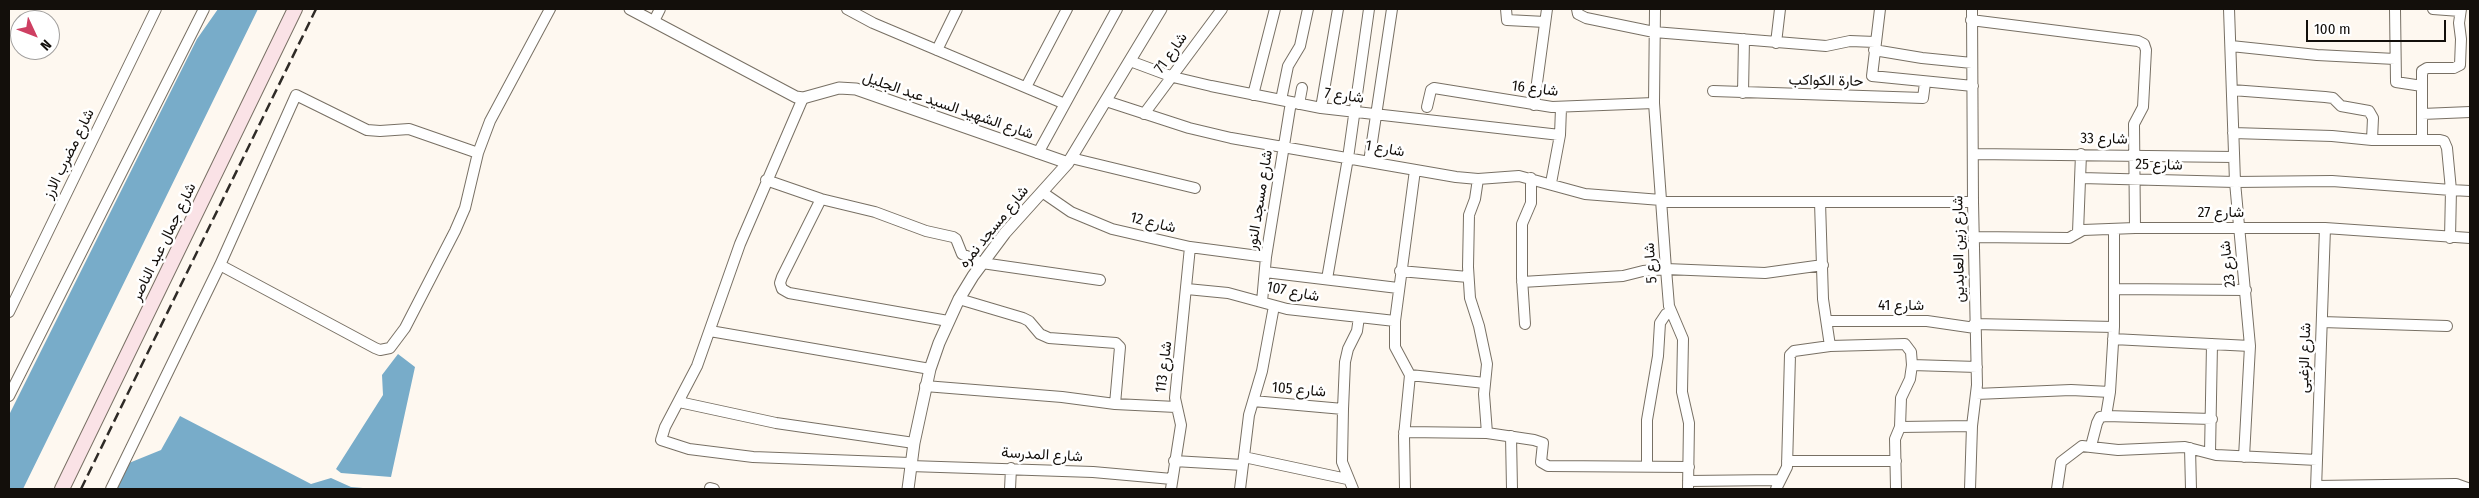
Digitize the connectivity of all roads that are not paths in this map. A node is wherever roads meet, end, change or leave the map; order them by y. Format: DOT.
graph roads {
  1 [pos="156,9"];
  2 [pos="204,9"];
  3 [pos="295,9"];
  4 [pos="550,9"];
  5 [pos="630,9"];
  6 [pos="660,9"];
  7 [pos="847,9"];
  8 [pos="1067,9"];
  9 [pos="1117,9"];
  10 [pos="1161,9"];
  11 [pos="1222,9"];
  12 [pos="1275,9"];
  13 [pos="1308,9"];
  14 [pos="1338,9"];
  15 [pos="1369,9"];
  16 [pos="1392,9"];
  17 [pos="1506,9"];
  18 [pos="1547,9"];
  19 [pos="1577,9"];
  20 [pos="1654,9"];
  21 [pos="1780,9"];
  22 [pos="1880,9"];
  23 [pos="2230,9"];
  24 [pos="2395,9"];
  25 [pos="2433,9"];
  26 [pos="953,10"];
  27 [pos="2460,10"];
  28 [pos="1972,14"];
  29 [pos="654,21"];
  30 [pos="1546,22"];
  31 [pos="1654,32"];
  32 [pos="1744,39"];
  33 [pos="2466,42"];
  34 [pos="1776,43"];
  35 [pos="1874,46"];
  36 [pos="2230,46"];
  37 [pos="937,50"];
  38 [pos="2395,59"];
  39 [pos="1130,61"];
  40 [pos="1972,63"];
  41 [pos="1172,76"];
  42 [pos="1925,83"];
  43 [pos="1973,86"];
  44 [pos="2422,86"];
  45 [pos="1026,88"];
  46 [pos="1302,88"];
  47 [pos="2232,90"];
  48 [pos="1713,91"];
  49 [pos="1743,93"];
  50 [pos="1253,95"];
  51 [pos="803,98"];
  52 [pos="1106,101"];
  53 [pos="1290,102"];
  54 [pos="1654,103"];
  55 [pos="1065,104"];
  56 [pos="1534,105"];
  57 [pos="1427,107"];
  58 [pos="1320,108"];
  59 [pos="1560,108"];
  60 [pos="2470,112"];
  61 [pos="1144,114"];
  62 [pos="1354,114"];
  63 [pos="2422,114"];
  64 [pos="1376,116"];
  65 [pos="2233,134"];
  66 [pos="1560,135"];
  67 [pos="2422,139"];
  68 [pos="2372,140"];
  69 [pos="1284,147"];
  70 [pos="1038,152"];
  71 [pos="478,153"];
  72 [pos="1973,154"];
  73 [pos="2081,154"];
  74 [pos="2133,155"];
  75 [pos="2234,157"];
  76 [pos="1348,158"];
  77 [pos="1070,161"];
  78 [pos="1369,162"];
  79 [pos="1415,170"];
  80 [pos="1531,178"];
  81 [pos="2081,178"];
  82 [pos="1478,179"];
  83 [pos="766,180"];
  84 [pos="2134,180"];
  85 [pos="2236,182"];
  86 [pos="1551,183"];
  87 [pos="1194,188"];
  88 [pos="2451,190"];
  89 [pos="2470,191"];
  90 [pos="1042,192"];
  91 [pos="821,199"];
  92 [pos="1661,201"];
  93 [pos="1820,202"];
  94 [pos="1973,202"];
  95 [pos="2135,228"];
  96 [pos="2239,228"];
  97 [pos="2325,228"];
  98 [pos="2114,229"];
  99 [pos="2078,232"];
  100 [pos="1974,237"];
  101 [pos="2450,238"];
  102 [pos="2470,238"];
  103 [pos="1190,247"];
  104 [pos="1266,257"];
  105 [pos="982,263"];
  106 [pos="220,264"];
  107 [pos="1822,265"];
  108 [pos="1666,269"];
  109 [pos="1400,271"];
  110 [pos="1264,272"];
  111 [pos="1468,277"];
  112 [pos="1100,280"];
  113 [pos="1327,280"];
  114 [pos="1522,282"];
  115 [pos="1398,288"];
  116 [pos="2114,288"];
  117 [pos="1187,289"];
  118 [pos="2246,290"];
  119 [pos="959,299"];
  120 [pos="1262,302"];
  121 [pos="1274,306"];
  122 [pos="9,312"];
  123 [pos="1671,313"];
  124 [pos="1359,317"];
  125 [pos="948,321"];
  126 [pos="1394,321"];
  127 [pos="1828,321"];
  128 [pos="2322,322"];
  129 [pos="1525,324"];
  130 [pos="1975,326"];
  131 [pos="2446,326"];
  132 [pos="2114,327"];
  133 [pos="710,331"];
  134 [pos="2113,339"];
  135 [pos="2212,344"];
  136 [pos="1830,346"];
  137 [pos="2250,346"];
  138 [pos="1912,365"];
  139 [pos="1977,367"];
  140 [pos="930,369"];
  141 [pos="1410,375"];
  142 [pos="1485,383"];
  143 [pos="925,386"];
  144 [pos="2110,392"];
  145 [pos="1976,394"];
  146 [pos="9,396"];
  147 [pos="1253,401"];
  148 [pos="679,402"];
  149 [pos="1116,404"];
  150 [pos="1176,408"];
  151 [pos="1343,409"];
  152 [pos="2106,416"];
  153 [pos="2212,419"];
  154 [pos="1972,426"];
  155 [pos="1900,427"];
  156 [pos="1404,432"];
  157 [pos="1487,433"];
  158 [pos="1511,436"];
  159 [pos="914,443"];
  160 [pos="2091,446"];
  161 [pos="2190,448"];
  162 [pos="2210,453"];
  163 [pos="2244,457"];
  164 [pos="2317,460"];
  165 [pos="1174,461"];
  166 [pos="1243,461"];
  167 [pos="1787,461"];
  168 [pos="1896,461"];
  169 [pos="910,464"];
  170 [pos="1647,466"];
  171 [pos="1689,467"];
  172 [pos="1011,468"];
  173 [pos="1347,479"];
  174 [pos="1171,484"];
  175 [pos="1688,485"];
  176 [pos="1778,485"];
  177 [pos="2316,488"];
  178 [pos="62,489"];
  179 [pos="110,489"];
  180 [pos="908,489"];
  181 [pos="1010,489"];
  182 [pos="1240,489"];
  183 [pos="1355,489"];
  184 [pos="1404,489"];
  185 [pos="1512,489"];
  186 [pos="1896,489"];
  187 [pos="1970,489"];
  188 [pos="2057,489"];
  189 [pos="2190,489"];
  190 [pos="2470,489"];
  1 -- 122 [label="street, شارع مضرب الارز"];
  2 -- 146 [label="street"];
  3 -- 178 [label="main road, شارع جمال عبد الناصر"];
  4 -- 71 [label="street"];
  5 -- 29 [label="street"];
  6 -- 29 [label="street"];
  7 -- 37 [label="street"];
  8 -- 45 [label="street"];
  9 -- 55 [label="street"];
  10 -- 39 [label="street, شارع مسجد نمره"];
  11 -- 41 [label="street, شارع 71"];
  12 -- 50 [label="street"];
  13 -- 53 [label="street"];
  14 -- 58 [label="street"];
  15 -- 62 [label="street"];
  16 -- 64 [label="street"];
  17 -- 30 [label="street"];
  18 -- 30 [label="street"];
  19 -- 31 [label="street"];
  20 -- 31 [label="street, شارع 5"];
  21 -- 34 [label="street"];
  22 -- 35 [label="street"];
  23 -- 36 [label="street, شارع 23"];
  24 -- 38 [label="street"];
  25 -- 27 [label="street"];
  26 -- 37 [label="street"];
  27 -- 33 [label="street"];
  28 -- 40 [label="street, شارع زين العابدين"];
  28 -- 74 [label="street"];
  29 -- 51 [label="street"];
  30 -- 56 [label="street"];
  31 -- 32 [label="street"];
  31 -- 54 [label="street, شارع 5"];
  32 -- 34 [label="street"];
  32 -- 49 [label="street"];
  33 -- 44 [label="street"];
  34 -- 35 [label="street"];
  35 -- 40 [label="street"];
  35 -- 42 [label="street"];
  36 -- 38 [label="street"];
  36 -- 47 [label="street, شارع 23"];
  37 -- 45 [label="street"];
  38 -- 44 [label="street"];
  39 -- 41 [label="street, شارع 7"];
  39 -- 52 [label="street, شارع مسجد نمره"];
  40 -- 43 [label="street, شارع زين العابدين"];
  41 -- 50 [label="street, شارع 7"];
  41 -- 61 [label="street, شارع 71"];
  42 -- 43 [label="street"];
  42 -- 49 [label="street, حارة الكواكب"];
  43 -- 72 [label="street, شارع زين العابدين"];
  44 -- 63 [label="street"];
  45 -- 55 [label="street"];
  46 -- 53 [label="street"];
  47 -- 65 [label="street, شارع 23"];
  47 -- 68 [label="street"];
  48 -- 49 [label="street, حارة الكواكب"];
  50 -- 53 [label="street, شارع 7"];
  51 -- 70 [label="street, شارع الشهيد السيد عبد الجليل"];
  51 -- 83 [label="street"];
  52 -- 61 [label="street, شارع 1"];
  52 -- 77 [label="street, شارع مسجد نمره"];
  53 -- 58 [label="street, شارع 7"];
  53 -- 69 [label="street, شارع مسجد النور"];
  54 -- 59 [label="street, شارع 16"];
  54 -- 92 [label="street, شارع 5"];
  55 -- 70 [label="street"];
  56 -- 57 [label="street, شارع 16"];
  56 -- 59 [label="street, شارع 16"];
  58 -- 62 [label="street, شارع 7"];
  59 -- 66 [label="street"];
  60 -- 63 [label="street"];
  61 -- 69 [label="street, شارع 1"];
  62 -- 64 [label="street, شارع 7"];
  62 -- 76 [label="street"];
  63 -- 67 [label="street"];
  64 -- 66 [label="street, شارع 7"];
  64 -- 78 [label="street"];
  65 -- 68 [label="street"];
  65 -- 75 [label="street, شارع 23"];
  66 -- 86 [label="street"];
  67 -- 68 [label="street"];
  67 -- 88 [label="street"];
  69 -- 76 [label="street, شارع 1"];
  69 -- 104 [label="street, شارع مسجد النور"];
  70 -- 77 [label="street, شارع الشهيد السيد عبد الجليل"];
  71 -- 106 [label="street"];
  71 -- 106 [label="street"];
  72 -- 73 [label="street, شارع 33"];
  72 -- 94 [label="street, شارع زين العابدين"];
  73 -- 74 [label="street, شارع 33"];
  73 -- 81 [label="street"];
  74 -- 75 [label="street, شارع 33"];
  74 -- 84 [label="street"];
  75 -- 85 [label="street, شارع 23"];
  76 -- 78 [label="street, شارع 1"];
  76 -- 113 [label="street"];
  77 -- 87 [label="street"];
  77 -- 90 [label="street, شارع مسجد نمره"];
  78 -- 79 [label="street, شارع 1"];
  79 -- 82 [label="street, شارع 1"];
  79 -- 109 [label="street"];
  80 -- 82 [label="street, شارع 1"];
  80 -- 86 [label="street, شارع 1"];
  80 -- 114 [label="street"];
  81 -- 84 [label="street, شارع 25"];
  81 -- 99 [label="street"];
  82 -- 111 [label="street"];
  83 -- 91 [label="street"];
  83 -- 133 [label="street"];
  84 -- 85 [label="street, شارع 25"];
  84 -- 95 [label="street"];
  85 -- 88 [label="street, شارع 25"];
  85 -- 96 [label="street, شارع 23"];
  86 -- 92 [label="street, شارع 1"];
  88 -- 89 [label="street, شارع 25"];
  88 -- 101 [label="street"];
  90 -- 103 [label="street, شارع 12"];
  90 -- 105 [label="street, شارع مسجد نمره"];
  91 -- 105 [label="street"];
  91 -- 125 [label="street"];
  92 -- 93 [label="street, شارع 1"];
  92 -- 108 [label="street, شارع 5"];
  93 -- 94 [label="street, شارع 1"];
  93 -- 107 [label="street"];
  94 -- 100 [label="street, شارع زين العابدين"];
  95 -- 96 [label="street, شارع 27"];
  95 -- 98 [label="street, شارع 27"];
  96 -- 97 [label="street, شارع 27"];
  96 -- 118 [label="street, شارع 23"];
  97 -- 101 [label="street, شارع 27"];
  97 -- 128 [label="street, شارع الزغبى"];
  98 -- 99 [label="street, شارع 27"];
  98 -- 116 [label="street"];
  99 -- 100 [label="street, شارع 27"];
  100 -- 130 [label="street, شارع زين العابدين"];
  101 -- 102 [label="street, شارع 27"];
  103 -- 104 [label="street, شارع 12"];
  103 -- 117 [label="street, شارع 113"];
  104 -- 110 [label="street, شارع مسجد النور"];
  105 -- 112 [label="street"];
  105 -- 119 [label="street, شارع مسجد نمره"];
  106 -- 179 [label="street"];
  107 -- 108 [label="street"];
  107 -- 127 [label="street"];
  108 -- 114 [label="street"];
  108 -- 123 [label="street, شارع 5"];
  109 -- 111 [label="street"];
  109 -- 115 [label="street"];
  110 -- 113 [label="street"];
  110 -- 120 [label="street, شارع مسجد النور"];
  111 -- 142 [label="street"];
  113 -- 115 [label="street"];
  114 -- 129 [label="street"];
  115 -- 126 [label="street"];
  116 -- 118 [label="street"];
  116 -- 132 [label="street"];
  117 -- 120 [label="street, شارع 107"];
  117 -- 150 [label="street, شارع 113"];
  118 -- 137 [label="street, شارع 23"];
  119 -- 125 [label="street, شارع مسجد نمره"];
  119 -- 149 [label="street"];
  120 -- 121 [label="street, شارع 107"];
  121 -- 124 [label="street, شارع 107"];
  121 -- 147 [label="street"];
  123 -- 170 [label="street"];
  123 -- 171 [label="street, شارع 5"];
  124 -- 126 [label="street, شارع 107"];
  124 -- 151 [label="street"];
  125 -- 140 [label="street, شارع مسجد نمره"];
  126 -- 141 [label="street"];
  127 -- 130 [label="street, شارع 41"];
  127 -- 136 [label="street"];
  128 -- 131 [label="street"];
  128 -- 164 [label="street, شارع الزغبى"];
  130 -- 132 [label="street, شارع 41"];
  130 -- 139 [label="street, شارع زين العابدين"];
  132 -- 134 [label="street"];
  133 -- 140 [label="street"];
  133 -- 148 [label="street"];
  134 -- 135 [label="street"];
  134 -- 144 [label="street"];
  135 -- 137 [label="street"];
  135 -- 153 [label="street"];
  136 -- 138 [label="street"];
  136 -- 167 [label="street"];
  137 -- 163 [label="street, شارع 23"];
  138 -- 139 [label="street"];
  138 -- 155 [label="street"];
  139 -- 145 [label="street, شارع زين العابدين"];
  140 -- 143 [label="street, شارع مسجد نمره"];
  141 -- 142 [label="street"];
  141 -- 156 [label="street"];
  142 -- 157 [label="street"];
  143 -- 149 [label="street"];
  143 -- 159 [label="street, شارع مسجد نمره"];
  144 -- 145 [label="street"];
  144 -- 152 [label="street"];
  145 -- 154 [label="street, شارع زين العابدين"];
  147 -- 151 [label="street, شارع 105"];
  147 -- 166 [label="street"];
  148 -- 159 [label="street"];
  148 -- 169 [label="street, شارع المدرسة"];
  149 -- 150 [label="street"];
  150 -- 165 [label="street, شارع 113"];
  151 -- 173 [label="street"];
  152 -- 153 [label="street"];
  152 -- 160 [label="street"];
  153 -- 162 [label="street"];
  154 -- 155 [label="street"];
  154 -- 187 [label="street, شارع زين العابدين"];
  155 -- 168 [label="street"];
  156 -- 157 [label="street"];
  156 -- 184 [label="street"];
  157 -- 158 [label="street"];
  158 -- 170 [label="street"];
  158 -- 185 [label="street"];
  159 -- 169 [label="street, شارع مسجد نمره"];
  160 -- 161 [label="street"];
  160 -- 188 [label="street"];
  161 -- 162 [label="street"];
  161 -- 189 [label="street"];
  162 -- 163 [label="street"];
  163 -- 164 [label="street"];
  164 -- 177 [label="street, شارع الزغبى"];
  165 -- 166 [label="street"];
  165 -- 174 [label="street, شارع 113"];
  166 -- 173 [label="street"];
  166 -- 182 [label="street"];
  167 -- 168 [label="street"];
  167 -- 176 [label="street"];
  168 -- 186 [label="street"];
  169 -- 172 [label="street, شارع المدرسة"];
  169 -- 180 [label="street, شارع مسجد نمره"];
  170 -- 171 [label="street"];
  171 -- 175 [label="street, شارع 5"];
  172 -- 174 [label="street, شارع المدرسة"];
  172 -- 181 [label="street"];
  173 -- 183 [label="street"];
  175 -- 176 [label="street"];
  177 -- 190 [label="street"];
}
